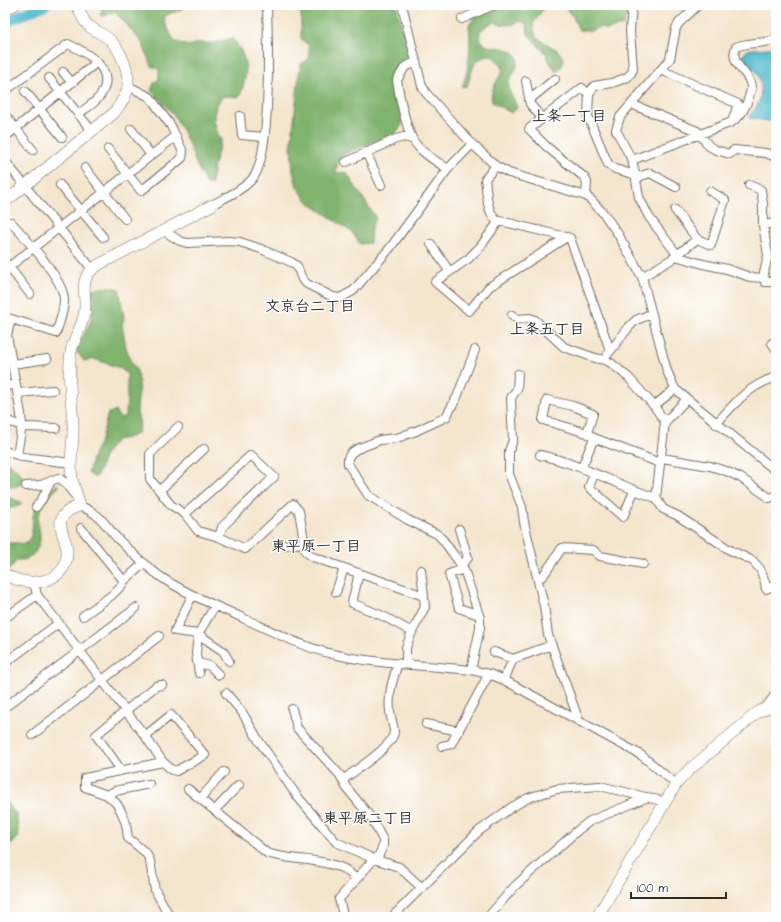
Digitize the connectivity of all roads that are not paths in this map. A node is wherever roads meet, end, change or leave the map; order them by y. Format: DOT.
graph roads {
  1 [pos="14,5"];
  2 [pos="77,5"];
  3 [pos="266,5"];
  4 [pos="402,5"];
  5 [pos="494,5"];
  6 [pos="632,5"];
  7 [pos="698,5"];
  8 [pos="5,9"];
  9 [pos="462,19"];
  10 [pos="776,39"];
  11 [pos="98,62"];
  12 [pos="416,62"];
  13 [pos="661,70"];
  14 [pos="63,72"];
  15 [pos="49,78"];
  16 [pos="555,79"];
  17 [pos="526,81"];
  18 [pos="72,82"];
  19 [pos="128,86"];
  20 [pos="5,91"];
  21 [pos="25,91"];
  22 [pos="60,92"];
  23 [pos="589,94"];
  24 [pos="529,100"];
  25 [pos="633,103"];
  26 [pos="39,109"];
  27 [pos="78,114"];
  28 [pos="5,115"];
  29 [pos="240,116"];
  30 [pos="542,118"];
  31 [pos="732,122"];
  32 [pos="16,129"];
  33 [pos="131,129"];
  34 [pos="92,132"];
  35 [pos="700,134"];
  36 [pos="176,136"];
  37 [pos="5,137"];
  38 [pos="62,137"];
  39 [pos="264,137"];
  40 [pos="412,139"];
  41 [pos="472,144"];
  42 [pos="108,149"];
  43 [pos="33,150"];
  44 [pos="366,152"];
  45 [pos="151,155"];
  46 [pos="776,157"];
  47 [pos="632,160"];
  48 [pos="5,161"];
  49 [pos="346,162"];
  50 [pos="496,166"];
  51 [pos="85,168"];
  52 [pos="448,169"];
  53 [pos="128,174"];
  54 [pos="636,178"];
  55 [pos="60,185"];
  56 [pos="381,185"];
  57 [pos="25,186"];
  58 [pos="749,186"];
  59 [pos="676,187"];
  60 [pos="710,191"];
  61 [pos="104,192"];
  62 [pos="586,196"];
  63 [pos="5,202"];
  64 [pos="212,205"];
  65 [pos="82,210"];
  66 [pos="675,210"];
  67 [pos="125,219"];
  68 [pos="499,220"];
  69 [pos="11,222"];
  70 [pos="776,223"];
  71 [pos="762,225"];
  72 [pos="59,227"];
  73 [pos="164,231"];
  74 [pos="103,237"];
  75 [pos="567,237"];
  76 [pos="697,239"];
  77 [pos="431,244"];
  78 [pos="32,248"];
  79 [pos="678,254"];
  80 [pos="6,266"];
  81 [pos="92,269"];
  82 [pos="449,271"];
  83 [pos="642,277"];
  84 [pos="764,278"];
  85 [pos="776,282"];
  86 [pos="30,294"];
  87 [pos="651,314"];
  88 [pos="512,315"];
  89 [pos="8,318"];
  90 [pos="6,334"];
  91 [pos="474,350"];
  92 [pos="610,350"];
  93 [pos="47,359"];
  94 [pos="605,360"];
  95 [pos="10,361"];
  96 [pos="518,374"];
  97 [pos="776,377"];
  98 [pos="16,384"];
  99 [pos="5,386"];
  100 [pos="675,389"];
  101 [pos="53,390"];
  102 [pos="18,393"];
  103 [pos="687,399"];
  104 [pos="654,406"];
  105 [pos="5,420"];
  106 [pos="665,422"];
  107 [pos="716,424"];
  108 [pos="22,425"];
  109 [pos="178,427"];
  110 [pos="56,428"];
  111 [pos="587,433"];
  112 [pos="594,438"];
  113 [pos="204,449"];
  114 [pos="5,451"];
  115 [pos="17,456"];
  116 [pos="540,456"];
  117 [pos="661,460"];
  118 [pos="71,463"];
  119 [pos="582,467"];
  120 [pos="776,471"];
  121 [pos="594,474"];
  122 [pos="51,481"];
  123 [pos="26,486"];
  124 [pos="160,490"];
  125 [pos="634,491"];
  126 [pos="776,496"];
  127 [pos="656,498"];
  128 [pos="79,501"];
  129 [pos="36,507"];
  130 [pos="185,514"];
  131 [pos="82,528"];
  132 [pos="459,529"];
  133 [pos="219,537"];
  134 [pos="304,543"];
  135 [pos="283,545"];
  136 [pos="144,563"];
  137 [pos="643,564"];
  138 [pos="463,567"];
  139 [pos="344,568"];
  140 [pos="421,570"];
  141 [pos="359,573"];
  142 [pos="5,574"];
  143 [pos="538,578"];
  144 [pos="124,581"];
  145 [pos="34,583"];
  146 [pos="776,585"];
  147 [pos="336,592"];
  148 [pos="37,595"];
  149 [pos="192,596"];
  150 [pos="424,596"];
  151 [pos="215,606"];
  152 [pos="136,608"];
  153 [pos="479,615"];
  154 [pos="83,616"];
  155 [pos="5,618"];
  156 [pos="59,623"];
  157 [pos="412,632"];
  158 [pos="198,634"];
  159 [pos="159,636"];
  160 [pos="552,646"];
  161 [pos="80,651"];
  162 [pos="494,652"];
  163 [pos="229,660"];
  164 [pos="513,660"];
  165 [pos="5,663"];
  166 [pos="198,663"];
  167 [pos="402,663"];
  168 [pos="472,670"];
  169 [pos="199,673"];
  170 [pos="489,674"];
  171 [pos="220,675"];
  172 [pos="102,680"];
  173 [pos="504,680"];
  174 [pos="162,685"];
  175 [pos="226,693"];
  176 [pos="776,694"];
  177 [pos="5,707"];
  178 [pos="776,708"];
  179 [pos="292,709"];
  180 [pos="764,709"];
  181 [pos="126,711"];
  182 [pos="579,721"];
  183 [pos="426,724"];
  184 [pos="460,731"];
  185 [pos="32,735"];
  186 [pos="145,736"];
  187 [pos="442,746"];
  188 [pos="163,762"];
  189 [pos="121,770"];
  190 [pos="224,772"];
  191 [pos="343,780"];
  192 [pos="149,784"];
  193 [pos="676,784"];
  194 [pos="239,785"];
  195 [pos="188,790"];
  196 [pos="107,795"];
  197 [pos="648,797"];
  198 [pos="200,799"];
  199 [pos="666,802"];
  200 [pos="215,810"];
  201 [pos="374,859"];
  202 [pos="356,879"];
  203 [pos="422,888"];
  204 [pos="492,916"];
  205 [pos="170,917"];
  206 [pos="342,917"];
  207 [pos="392,917"];
  208 [pos="597,917"];
  1 -- 8 [label="street"];
  2 -- 19 [label="street"];
  3 -- 39 [label="street"];
  4 -- 12 [label="street"];
  5 -- 9 [label="street"];
  6 -- 23 [label="street"];
  7 -- 13 [label="street"];
  10 -- 31 [label="street"];
  11 -- 18 [label="street"];
  11 -- 20 [label="street"];
  11 -- 27 [label="street"];
  12 -- 40 [label="street"];
  12 -- 41 [label="street"];
  13 -- 25 [label="street"];
  13 -- 31 [label="street"];
  14 -- 18 [label="street"];
  15 -- 22 [label="street"];
  16 -- 24 [label="street"];
  17 -- 24 [label="street"];
  18 -- 22 [label="street"];
  19 -- 34 [label="street"];
  19 -- 36 [label="street"];
  21 -- 26 [label="street"];
  22 -- 26 [label="street"];
  22 -- 27 [label="street"];
  23 -- 30 [label="street"];
  23 -- 54 [label="street"];
  24 -- 30 [label="street"];
  25 -- 35 [label="street"];
  25 -- 47 [label="street"];
  26 -- 32 [label="street"];
  26 -- 38 [label="street"];
  27 -- 34 [label="street"];
  28 -- 32 [label="street"];
  29 -- 39 [label="street"];
  30 -- 62 [label="street"];
  31 -- 35 [label="street"];
  32 -- 37 [label="street"];
  32 -- 43 [label="street"];
  33 -- 45 [label="street"];
  34 -- 57 [label="street"];
  35 -- 46 [label="street"];
  35 -- 47 [label="street"];
  36 -- 45 [label="street"];
  36 -- 53 [label="street"];
  39 -- 64 [label="street"];
  40 -- 44 [label="street"];
  40 -- 52 [label="street"];
  41 -- 50 [label="street"];
  41 -- 52 [label="street"];
  42 -- 53 [label="street"];
  44 -- 49 [label="street"];
  44 -- 56 [label="street"];
  45 -- 53 [label="street"];
  47 -- 54 [label="street"];
  48 -- 57 [label="street"];
  50 -- 62 [label="street"];
  50 -- 68 [label="street"];
  51 -- 61 [label="street"];
  52 -- 73 [label="street"];
  53 -- 61 [label="street"];
  54 -- 59 [label="street"];
  54 -- 79 [label="street"];
  55 -- 65 [label="street"];
  57 -- 63 [label="street"];
  57 -- 72 [label="street"];
  58 -- 71 [label="street"];
  60 -- 76 [label="street"];
  61 -- 65 [label="street"];
  61 -- 67 [label="street"];
  62 -- 83 [label="street"];
  64 -- 73 [label="street"];
  65 -- 72 [label="street"];
  65 -- 74 [label="street"];
  66 -- 76 [label="street"];
  68 -- 75 [label="street"];
  68 -- 82 [label="street"];
  69 -- 78 [label="street"];
  70 -- 71 [label="street"];
  71 -- 84 [label="street"];
  72 -- 78 [label="street"];
  72 -- 81 [label="street"];
  73 -- 81 [label="street"];
  75 -- 82 [label="street"];
  75 -- 92 [label="street"];
  76 -- 79 [label="street"];
  77 -- 82 [label="street"];
  78 -- 80 [label="street"];
  78 -- 89 [label="street"];
  79 -- 83 [label="street"];
  79 -- 84 [label="street"];
  80 -- 86 [label="street"];
  81 -- 118 [label="street"];
  83 -- 87 [label="street"];
  84 -- 85 [label="street"];
  87 -- 92 [label="street"];
  87 -- 100 [label="street"];
  88 -- 94 [label="street"];
  89 -- 90 [label="street"];
  90 -- 95 [label="street"];
  91 -- 138 [label="street"];
  92 -- 94 [label="street"];
  93 -- 95 [label="street"];
  94 -- 104 [label="street"];
  95 -- 98 [label="street"];
  96 -- 143 [label="street"];
  97 -- 107 [label="street"];
  98 -- 99 [label="street"];
  98 -- 102 [label="street"];
  100 -- 103 [label="street"];
  100 -- 104 [label="street"];
  101 -- 102 [label="street"];
  102 -- 108 [label="street"];
  103 -- 106 [label="street"];
  103 -- 107 [label="street"];
  104 -- 106 [label="street"];
  105 -- 108 [label="street"];
  106 -- 117 [label="street"];
  107 -- 120 [label="street"];
  108 -- 110 [label="street"];
  108 -- 115 [label="street"];
  109 -- 124 [label="street"];
  111 -- 111 [label="street"];
  111 -- 112 [label="street"];
  112 -- 117 [label="street"];
  112 -- 119 [label="street"];
  113 -- 124 [label="street"];
  114 -- 115 [label="street"];
  115 -- 118 [label="street"];
  116 -- 119 [label="street"];
  117 -- 126 [label="street"];
  117 -- 127 [label="street"];
  118 -- 128 [label="street"];
  119 -- 121 [label="street"];
  121 -- 125 [label="street"];
  121 -- 125 [label="street"];
  122 -- 123 [label="street"];
  122 -- 128 [label="street"];
  122 -- 129 [label="street"];
  124 -- 130 [label="street"];
  125 -- 127 [label="street"];
  127 -- 146 [label="street"];
  128 -- 136 [label="street"];
  128 -- 145 [label="street"];
  130 -- 133 [label="street"];
  130 -- 133 [label="street"];
  131 -- 144 [label="street"];
  132 -- 138 [label="street"];
  133 -- 134 [label="street"];
  134 -- 135 [label="street"];
  134 -- 139 [label="street"];
  136 -- 144 [label="street"];
  136 -- 149 [label="street"];
  137 -- 143 [label="street"];
  138 -- 153 [label="street"];
  138 -- 153 [label="street"];
  139 -- 141 [label="street"];
  139 -- 147 [label="street"];
  140 -- 150 [label="street"];
  141 -- 150 [label="street"];
  141 -- 157 [label="street"];
  142 -- 145 [label="street"];
  143 -- 160 [label="street"];
  144 -- 154 [label="street"];
  145 -- 148 [label="street"];
  148 -- 155 [label="street"];
  148 -- 156 [label="street"];
  149 -- 151 [label="street"];
  149 -- 158 [label="street"];
  150 -- 157 [label="street"];
  151 -- 158 [label="street"];
  151 -- 167 [label="street"];
  152 -- 161 [label="street"];
  153 -- 168 [label="street"];
  156 -- 161 [label="street"];
  156 -- 165 [label="street"];
  157 -- 167 [label="street"];
  158 -- 163 [label="street"];
  158 -- 166 [label="street"];
  159 -- 172 [label="street"];
  160 -- 164 [label="street"];
  160 -- 182 [label="street"];
  161 -- 172 [label="street"];
  161 -- 177 [label="street"];
  162 -- 164 [label="street"];
  164 -- 173 [label="street"];
  166 -- 169 [label="street"];
  166 -- 171 [label="street"];
  167 -- 168 [label="street"];
  167 -- 191 [label="street"];
  168 -- 170 [label="street"];
  170 -- 173 [label="street"];
  170 -- 184 [label="street"];
  172 -- 181 [label="street"];
  172 -- 185 [label="street"];
  173 -- 182 [label="street"];
  174 -- 181 [label="street"];
  175 -- 201 [label="street"];
  176 -- 180 [label="street"];
  178 -- 180 [label="street"];
  179 -- 191 [label="street"];
  180 -- 193 [label="street"];
  181 -- 186 [label="street"];
  181 -- 189 [label="street"];
  182 -- 193 [label="street"];
  183 -- 184 [label="street"];
  184 -- 187 [label="street"];
  186 -- 188 [label="street"];
  186 -- 188 [label="street"];
  188 -- 189 [label="street"];
  189 -- 196 [label="street"];
  190 -- 198 [label="street"];
  191 -- 201 [label="street"];
  192 -- 196 [label="street"];
  193 -- 199 [label="street"];
  194 -- 200 [label="street"];
  195 -- 198 [label="street"];
  196 -- 205 [label="street"];
  197 -- 199 [label="street"];
  197 -- 203 [label="street"];
  197 -- 204 [label="street"];
  198 -- 200 [label="street"];
  199 -- 208 [label="street"];
  200 -- 202 [label="street"];
  201 -- 202 [label="street"];
  201 -- 203 [label="street"];
  202 -- 206 [label="street"];
  203 -- 207 [label="street"];
}
